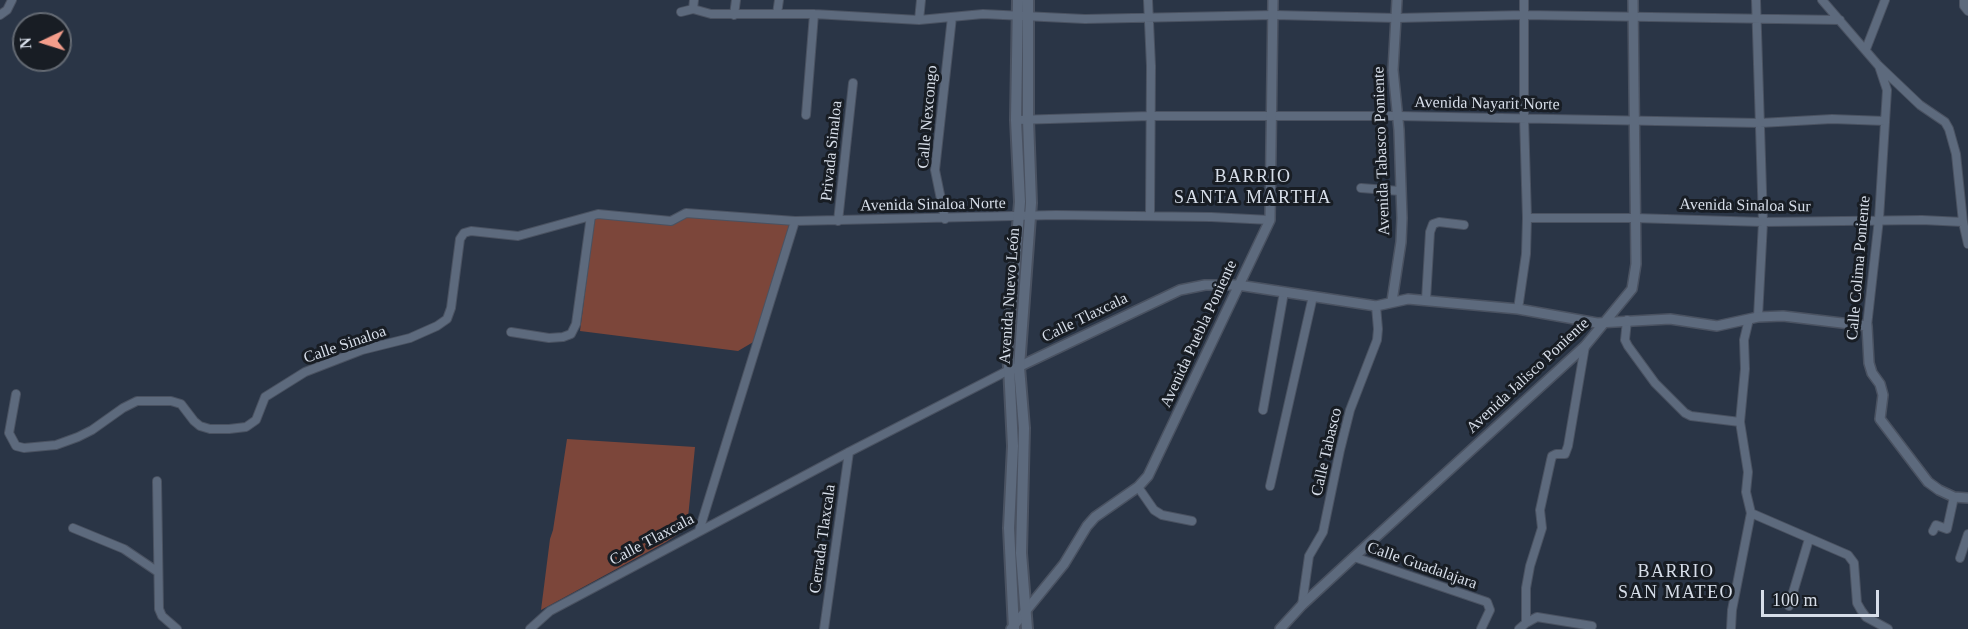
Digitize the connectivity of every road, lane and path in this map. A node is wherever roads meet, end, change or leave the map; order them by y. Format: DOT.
graph roads {
  1 [pos="12,0"];
  2 [pos="694,0"];
  3 [pos="736,0"];
  4 [pos="778,0"];
  5 [pos="921,0"];
  6 [pos="1018,0"];
  7 [pos="1028,0"];
  8 [pos="1148,0"];
  9 [pos="1274,0"];
  10 [pos="1397,0"];
  11 [pos="1524,0"];
  12 [pos="1633,0"];
  13 [pos="1756,0"];
  14 [pos="1822,0"];
  15 [pos="1885,0"];
  16 [pos="1964,0"];
  17 [pos="693,9"];
  18 [pos="1968,11"];
  19 [pos="681,12"];
  20 [pos="777,14"];
  21 [pos="814,14"];
  22 [pos="0,15"];
  23 [pos="734,15"];
  24 [pos="1274,15"];
  25 [pos="1524,15"];
  26 [pos="1023,16"];
  27 [pos="952,17"];
  28 [pos="1755,17"];
  29 [pos="1150,18"];
  30 [pos="1397,18"];
  31 [pos="1633,18"];
  32 [pos="919,20"];
  33 [pos="1839,20"];
  34 [pos="1866,49"];
  35 [pos="1878,65"];
  36 [pos="853,83"];
  37 [pos="806,115"];
  38 [pos="1150,116"];
  39 [pos="1396,116"];
  40 [pos="1273,117"];
  41 [pos="1524,117"];
  42 [pos="1022,120"];
  43 [pos="1634,120"];
  44 [pos="1885,121"];
  45 [pos="1760,123"];
  46 [pos="1361,188"];
  47 [pos="1400,191"];
  48 [pos="594,215"];
  49 [pos="1150,216"];
  50 [pos="1025,217"];
  51 [pos="1527,218"];
  52 [pos="1634,218"];
  53 [pos="945,219"];
  54 [pos="1879,219"];
  55 [pos="1270,220"];
  56 [pos="838,221"];
  57 [pos="795,222"];
  58 [pos="1763,222"];
  59 [pos="1963,222"];
  60 [pos="1464,225"];
  61 [pos="1968,244"];
  62 [pos="1238,285"];
  63 [pos="1284,292"];
  64 [pos="1313,296"];
  65 [pos="1426,300"];
  66 [pos="1392,301"];
  67 [pos="1376,306"];
  68 [pos="1518,309"];
  69 [pos="1753,318"];
  70 [pos="1627,320"];
  71 [pos="1606,322"];
  72 [pos="1867,326"];
  73 [pos="511,332"];
  74 [pos="1586,346"];
  75 [pos="1014,368"];
  76 [pos="16,394"];
  77 [pos="1263,410"];
  78 [pos="1740,422"];
  79 [pos="849,452"];
  80 [pos="156,481"];
  81 [pos="1270,486"];
  82 [pos="1138,487"];
  83 [pos="1954,497"];
  84 [pos="1968,498"];
  85 [pos="1751,513"];
  86 [pos="1192,521"];
  87 [pos="73,528"];
  88 [pos="699,531"];
  89 [pos="1933,531"];
  90 [pos="1968,534"];
  91 [pos="1809,539"];
  92 [pos="1354,556"];
  93 [pos="1959,558"];
  94 [pos="158,572"];
  95 [pos="1302,605"];
  96 [pos="1789,606"];
  97 [pos="1026,613"];
  98 [pos="1523,626"];
  99 [pos="1570,626"];
  100 [pos="1592,626"];
  101 [pos="1013,628"];
  102 [pos="177,629"];
  103 [pos="530,629"];
  104 [pos="824,629"];
  105 [pos="1027,629"];
  106 [pos="1280,629"];
  107 [pos="1481,629"];
  108 [pos="1731,629"];
  109 [pos="1888,629"];
  1 -- 22 [label="street"];
  2 -- 17 [label="street"];
  3 -- 23 [label="street"];
  4 -- 20 [label="street"];
  5 -- 32 [label="street"];
  6 -- 26 [label="main road, Avenida Nuevo León"];
  7 -- 26 [label="main road, Avenida Nuevo León"];
  8 -- 29 [label="street"];
  9 -- 24 [label="street, Avenida Puebla Poniente"];
  10 -- 30 [label="street, Avenida Tabasco Poniente"];
  11 -- 25 [label="street"];
  12 -- 31 [label="street, Avenida Jalisco Poniente"];
  13 -- 28 [label="street"];
  14 -- 33 [label="street"];
  15 -- 34 [label="street"];
  16 -- 18 [label="street"];
  17 -- 19 [label="street"];
  17 -- 23 [label="street"];
  20 -- 21 [label="street"];
  20 -- 23 [label="street"];
  21 -- 32 [label="street"];
  21 -- 37 [label="street"];
  24 -- 29 [label="street"];
  24 -- 30 [label="street"];
  24 -- 40 [label="street, Avenida Puebla Poniente"];
  25 -- 30 [label="street"];
  25 -- 31 [label="street"];
  25 -- 41 [label="street"];
  26 -- 27 [label="street"];
  26 -- 29 [label="street"];
  26 -- 42 [label="main road, Avenida Nuevo León"];
  27 -- 32 [label="street"];
  27 -- 53 [label="street, Calle Nexcongo"];
  28 -- 31 [label="street"];
  28 -- 33 [label="street"];
  28 -- 45 [label="street"];
  29 -- 38 [label="street"];
  30 -- 39 [label="street, Avenida Tabasco Poniente"];
  31 -- 43 [label="street, Avenida Jalisco Poniente"];
  33 -- 34 [label="street"];
  34 -- 35 [label="street"];
  35 -- 44 [label="street, Calle Colima Poniente"];
  35 -- 59 [label="street"];
  36 -- 56 [label="street, Privada Sinaloa"];
  38 -- 40 [label="street, Avenida Nayarit Norte"];
  38 -- 42 [label="street, Avenida Nayarit Norte"];
  38 -- 49 [label="street"];
  39 -- 40 [label="street, Avenida Nayarit Norte"];
  39 -- 41 [label="street, Avenida Nayarit Norte"];
  39 -- 47 [label="street, Avenida Tabasco Poniente"];
  40 -- 55 [label="street, Avenida Puebla Poniente"];
  41 -- 43 [label="street, Avenida Nayarit Norte"];
  41 -- 51 [label="street"];
  42 -- 50 [label="main road, Avenida Nuevo León"];
  43 -- 45 [label="street, Avenida Nayarit Norte"];
  43 -- 52 [label="street, Avenida Jalisco Poniente"];
  44 -- 45 [label="street, Avenida Nayarit Norte"];
  44 -- 54 [label="street, Calle Colima Poniente"];
  45 -- 58 [label="street"];
  46 -- 47 [label="street"];
  47 -- 66 [label="street, Avenida Tabasco Poniente"];
  48 -- 57 [label="street, Avenida Sinaloa Norte"];
  48 -- 73 [label="street"];
  48 -- 76 [label="street, Calle Sinaloa"];
  49 -- 50 [label="street, Avenida Sinaloa Norte"];
  49 -- 55 [label="street, Avenida Sinaloa Norte"];
  50 -- 53 [label="street, Avenida Sinaloa Norte"];
  50 -- 75 [label="main road, Avenida Nuevo León"];
  51 -- 52 [label="street, Avenida Sinaloa Sur"];
  51 -- 68 [label="street"];
  52 -- 58 [label="street, Avenida Sinaloa Sur"];
  52 -- 71 [label="street, Avenida Jalisco Poniente"];
  53 -- 56 [label="street, Avenida Sinaloa Norte"];
  54 -- 58 [label="street, Avenida Sinaloa Sur"];
  54 -- 59 [label="street, Avenida Sinaloa Sur"];
  54 -- 72 [label="street, Calle Colima Poniente"];
  55 -- 62 [label="street, Avenida Puebla Poniente"];
  56 -- 57 [label="street, Avenida Sinaloa Norte"];
  57 -- 88 [label="street"];
  58 -- 69 [label="street"];
  59 -- 61 [label="street"];
  60 -- 65 [label="street"];
  62 -- 63 [label="street, Calle Tlaxcala"];
  62 -- 75 [label="street, Calle Tlaxcala"];
  62 -- 82 [label="street, Avenida Puebla Poniente"];
  63 -- 64 [label="street, Calle Tlaxcala"];
  63 -- 77 [label="street"];
  64 -- 67 [label="street, Calle Tlaxcala"];
  64 -- 81 [label="street"];
  65 -- 66 [label="street, Calle Tlaxcala"];
  65 -- 68 [label="street, Calle Tlaxcala"];
  66 -- 67 [label="street, Calle Tlaxcala"];
  67 -- 95 [label="street, Calle Tabasco"];
  68 -- 71 [label="street, Calle Tlaxcala"];
  69 -- 70 [label="street, Calle Tlaxcala"];
  69 -- 72 [label="street, Calle Tlaxcala"];
  69 -- 78 [label="street"];
  70 -- 71 [label="street, Calle Tlaxcala"];
  70 -- 78 [label="street"];
  71 -- 74 [label="street, Avenida Jalisco Poniente"];
  72 -- 83 [label="street, Calle Colima Poniente"];
  74 -- 92 [label="street, Avenida Jalisco Poniente"];
  74 -- 98 [label="street"];
  75 -- 79 [label="street, Calle Tlaxcala"];
  75 -- 97 [label="main road, Avenida Nuevo León"];
  75 -- 101 [label="main road, Avenida Nuevo León"];
  78 -- 85 [label="street"];
  79 -- 88 [label="street, Calle Tlaxcala"];
  79 -- 104 [label="street, Cerrada Tlaxcala"];
  80 -- 94 [label="street"];
  82 -- 86 [label="street"];
  82 -- 97 [label="street, Avenida Puebla Poniente"];
  83 -- 84 [label="street, Calle Colima Poniente"];
  83 -- 89 [label="street"];
  85 -- 91 [label="street"];
  85 -- 108 [label="street"];
  87 -- 94 [label="street"];
  88 -- 103 [label="street, Calle Tlaxcala"];
  90 -- 93 [label="street"];
  91 -- 96 [label="street"];
  91 -- 109 [label="street"];
  92 -- 95 [label="street, Avenida Jalisco Poniente"];
  92 -- 107 [label="street, Calle Guadalajara"];
  94 -- 102 [label="street"];
  95 -- 106 [label="street, Avenida Jalisco Poniente"];
  97 -- 101 [label="street, Avenida Puebla Poniente"];
  97 -- 105 [label="main road, Avenida Nuevo León"];
  98 -- 99 [label="street"];
  99 -- 100 [label="street"];
}
